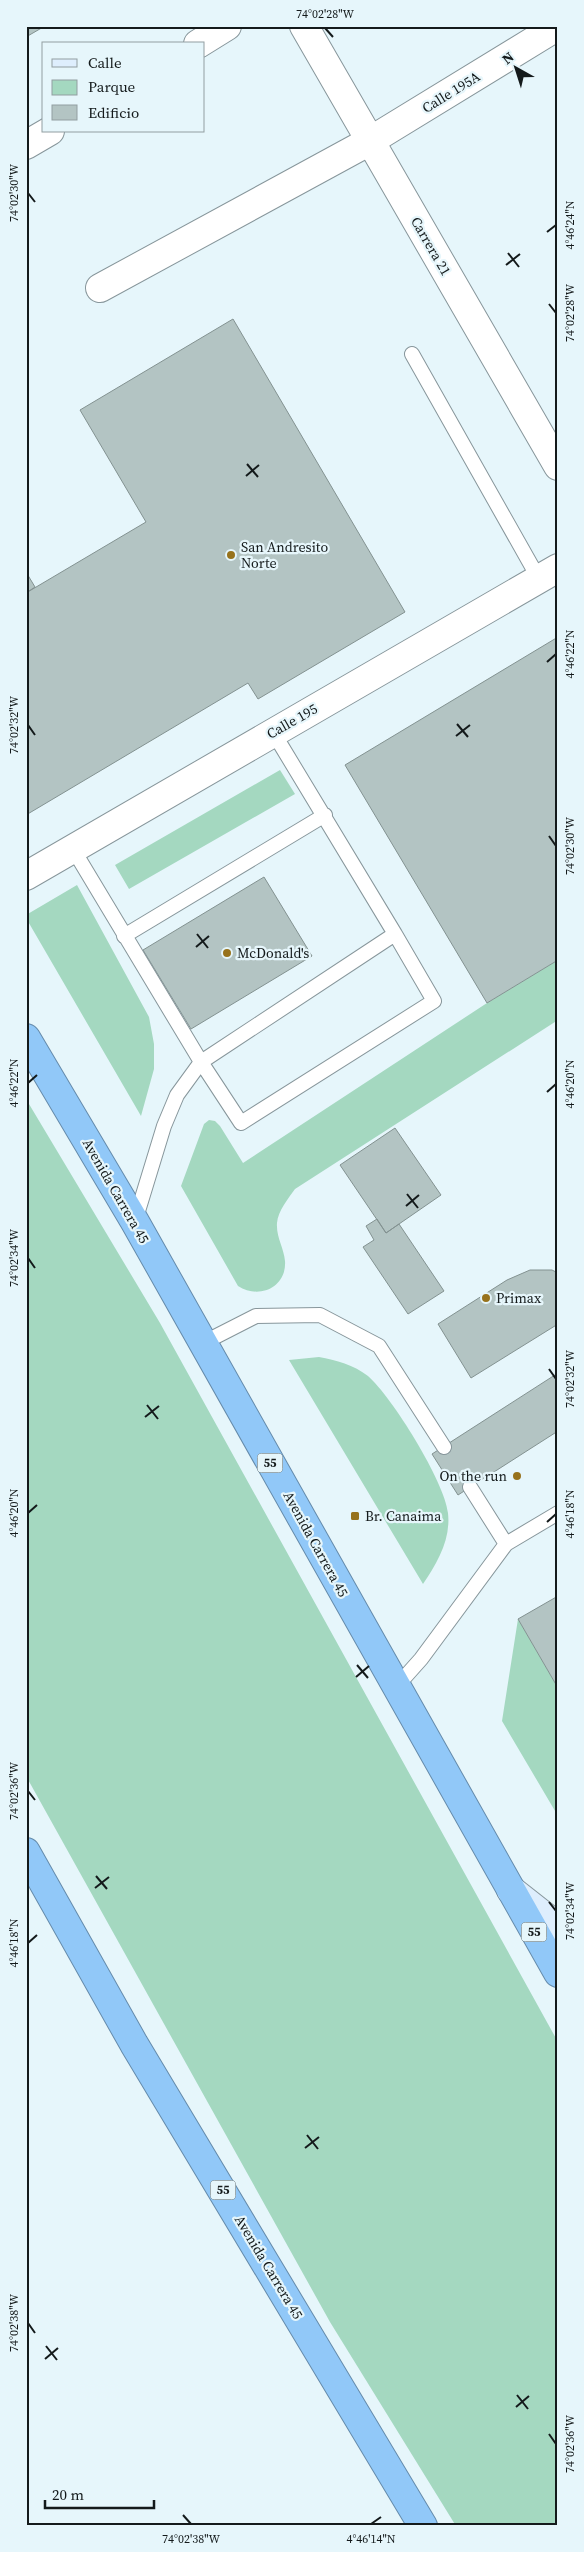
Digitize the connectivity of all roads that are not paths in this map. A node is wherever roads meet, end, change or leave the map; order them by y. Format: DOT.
graph roads {
  1 [pos="227,26"];
  2 [pos="304,26"];
  3 [pos="558,26"];
  4 [pos="201,42"];
  5 [pos="48,132"];
  6 [pos="370,141"];
  7 [pos="26,145"];
  8 [pos="100,288"];
  9 [pos="412,354"];
  10 [pos="558,466"];
  11 [pos="548,573"];
  12 [pos="273,732"];
  13 [pos="325,816"];
  14 [pos="73,849"];
  15 [pos="26,876"];
  16 [pos="395,934"];
  17 [pos="124,936"];
  18 [pos="26,1038"];
  19 [pos="201,1062"];
  20 [pos="135,1222"];
  21 [pos="203,1343"];
  22 [pos="444,1446"];
  23 [pos="470,1487"];
  24 [pos="558,1514"];
  25 [pos="506,1544"];
  26 [pos="396,1687"];
  27 [pos="26,1852"];
  28 [pos="511,1890"];
  29 [pos="558,1927"];
  30 [pos="558,1974"];
  31 [pos="423,2526"];
  1 -- 4 [label="street"];
  2 -- 6 [label="street, Carrera 21"];
  3 -- 6 [label="street, Calle 195A"];
  5 -- 7 [label="street"];
  6 -- 8 [label="street, Calle 195A"];
  6 -- 10 [label="street, Carrera 21"];
  9 -- 11 [label="lane"];
  11 -- 12 [label="street, Calle 195"];
  12 -- 13 [label="lane"];
  12 -- 14 [label="street, Calle 195"];
  13 -- 16 [label="lane"];
  13 -- 17 [label="lane"];
  14 -- 15 [label="street, Calle 195"];
  14 -- 17 [label="lane"];
  16 -- 19 [label="lane"];
  16 -- 19 [label="lane"];
  17 -- 19 [label="lane"];
  18 -- 20 [label="highway, Avenida Carrera 45 / 55"];
  19 -- 20 [label="lane"];
  20 -- 21 [label="highway, Avenida Carrera 45 / 55"];
  21 -- 22 [label="lane"];
  21 -- 26 [label="highway, Avenida Carrera 45 / 55"];
  23 -- 25 [label="lane"];
  24 -- 25 [label="lane"];
  25 -- 26 [label="lane"];
  26 -- 28 [label="highway, Avenida Carrera 45 / 55"];
  27 -- 31 [label="highway, Avenida Carrera 45 / 55"];
  28 -- 29 [label="main road"];
  28 -- 30 [label="highway, Avenida Carrera 45 / 55"];
}
